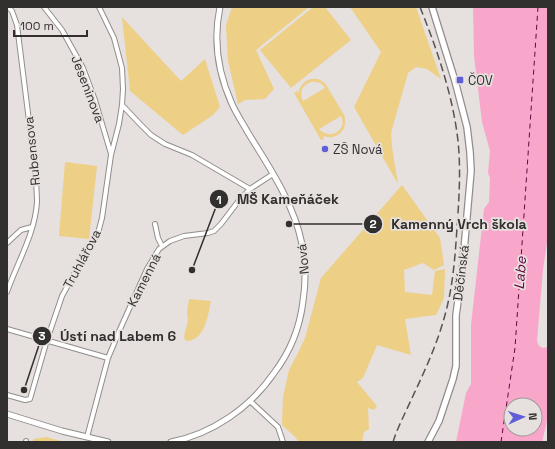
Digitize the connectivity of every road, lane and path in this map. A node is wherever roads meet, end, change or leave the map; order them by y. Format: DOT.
graph roads {
  1 [pos="8,7"];
  2 [pos="44,7"];
  3 [pos="99,7"];
  4 [pos="220,7"];
  5 [pos="432,7"];
  6 [pos="122,105"];
  7 [pos="111,155"];
  8 [pos="273,174"];
  9 [pos="250,189"];
  10 [pos="155,224"];
  11 [pos="32,227"];
  12 [pos="7,243"];
  13 [pos="162,246"];
  14 [pos="7,292"];
  15 [pos="7,330"];
  16 [pos="47,340"];
  17 [pos="108,358"];
  18 [pos="7,395"];
  19 [pos="250,401"];
  20 [pos="7,414"];
  21 [pos="87,437"];
  22 [pos="108,442"];
  23 [pos="171,442"];
  24 [pos="283,442"];
  25 [pos="428,442"];
  1 -- 11 [label="street, Rubensova"];
  2 -- 7 [label="street, Jeseninova"];
  3 -- 6 [label="street, Truhlářova"];
  4 -- 8 [label="street, Nová"];
  5 -- 25 [label="main road, Děčínská"];
  6 -- 7 [label="street, Truhlářova"];
  6 -- 9 [label="street"];
  7 -- 16 [label="street, Truhlářova"];
  8 -- 9 [label="street, Kamenná"];
  8 -- 19 [label="street, Nová"];
  9 -- 13 [label="street, Kamenná"];
  10 -- 13 [label="street, Kamenná"];
  11 -- 12 [label="street"];
  11 -- 14 [label="street, Rubensova"];
  13 -- 17 [label="street, Kamenná"];
  15 -- 16 [label="street"];
  16 -- 17 [label="street"];
  16 -- 18 [label="street, Truhlářova"];
  17 -- 21 [label="street"];
  19 -- 23 [label="street, Nová"];
  19 -- 24 [label="street"];
  20 -- 21 [label="street"];
  21 -- 22 [label="street"];
}
